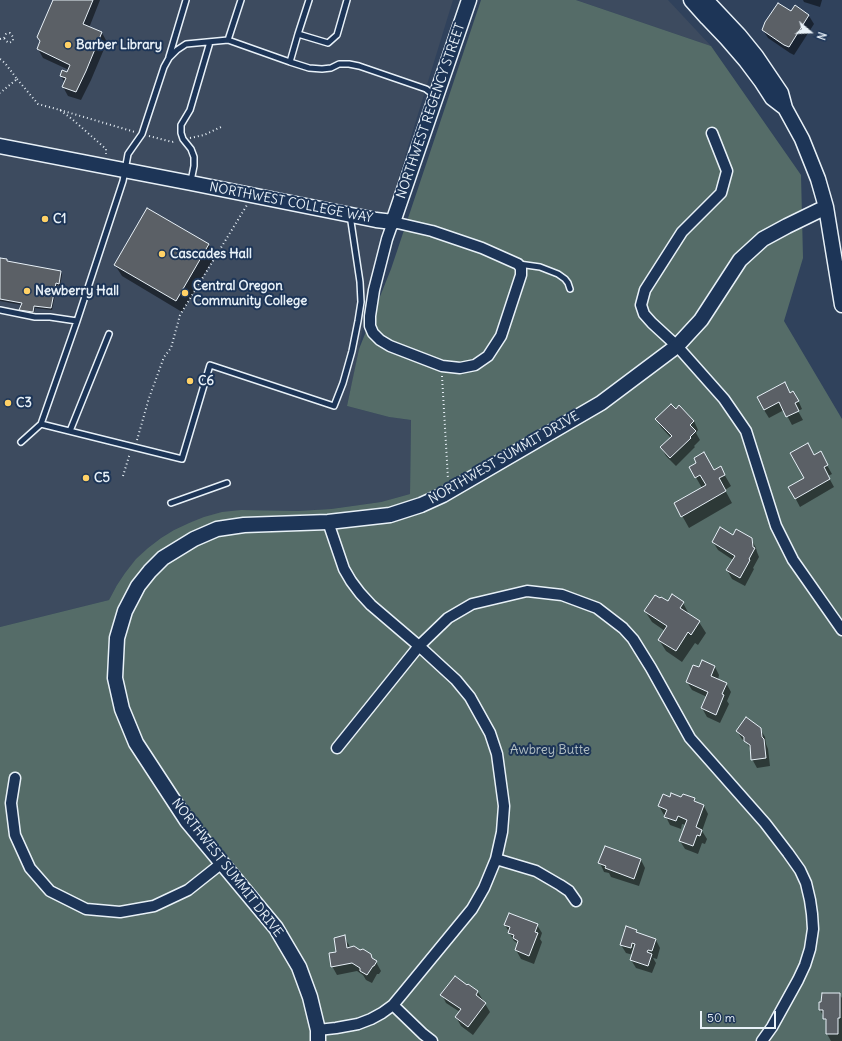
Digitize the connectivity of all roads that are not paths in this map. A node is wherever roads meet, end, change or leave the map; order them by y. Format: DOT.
graph roads {
  1 [pos="186,0"];
  2 [pos="240,0"];
  3 [pos="309,0"];
  4 [pos="347,0"];
  5 [pos="469,0"];
  6 [pos="691,0"];
  7 [pos="706,0"];
  8 [pos="298,34"];
  9 [pos="228,40"];
  10 [pos="210,42"];
  11 [pos="169,58"];
  12 [pos="290,62"];
  13 [pos="436,97"];
  14 [pos="785,108"];
  15 [pos="712,133"];
  16 [pos="0,146"];
  17 [pos="125,170"];
  18 [pos="191,183"];
  19 [pos="826,207"];
  20 [pos="350,214"];
  21 [pos="393,222"];
  22 [pos="518,264"];
  23 [pos="570,289"];
  24 [pos="842,305"];
  25 [pos="0,310"];
  26 [pos="78,321"];
  27 [pos="109,334"];
  28 [pos="677,346"];
  29 [pos="41,424"];
  30 [pos="70,431"];
  31 [pos="22,442"];
  32 [pos="227,482"];
  33 [pos="171,503"];
  34 [pos="328,522"];
  35 [pos="842,630"];
  36 [pos="420,646"];
  37 [pos="337,748"];
  38 [pos="15,778"];
  39 [pos="496,859"];
  40 [pos="222,863"];
  41 [pos="576,901"];
  42 [pos="393,1005"];
  43 [pos="318,1035"];
  44 [pos="432,1041"];
  45 [pos="762,1041"];
  1 -- 11 [label="lane"];
  2 -- 9 [label="lane"];
  3 -- 8 [label="lane"];
  4 -- 8 [label="lane"];
  5 -- 13 [label="street, NORTHWEST REGENCY STREET"];
  6 -- 14 [label="street"];
  7 -- 14 [label="street"];
  8 -- 12 [label="lane"];
  9 -- 10 [label="lane"];
  9 -- 12 [label="lane"];
  10 -- 11 [label="lane"];
  10 -- 18 [label="lane"];
  11 -- 17 [label="lane"];
  12 -- 13 [label="lane"];
  13 -- 21 [label="street, NORTHWEST REGENCY STREET"];
  14 -- 19 [label="street"];
  15 -- 28 [label="street"];
  16 -- 17 [label="street, NORTHWEST COLLEGE WAY"];
  17 -- 18 [label="street, NORTHWEST COLLEGE WAY"];
  17 -- 26 [label="lane"];
  18 -- 20 [label="street, NORTHWEST COLLEGE WAY"];
  19 -- 24 [label="street"];
  19 -- 28 [label="street, NORTHWEST SUMMIT DRIVE"];
  20 -- 21 [label="street, NORTHWEST COLLEGE WAY"];
  20 -- 30 [label="lane"];
  21 -- 22 [label="street, NORTHWEST COLLEGE WAY"];
  21 -- 22 [label="street"];
  22 -- 23 [label="lane, NORTHWEST COLLEGE WAY"];
  25 -- 26 [label="lane"];
  26 -- 29 [label="lane"];
  27 -- 30 [label="lane"];
  28 -- 34 [label="street, NORTHWEST SUMMIT DRIVE"];
  28 -- 35 [label="street"];
  29 -- 30 [label="lane"];
  29 -- 31 [label="lane"];
  32 -- 33 [label="lane"];
  34 -- 36 [label="street"];
  34 -- 40 [label="street, NORTHWEST SUMMIT DRIVE"];
  36 -- 37 [label="street"];
  36 -- 39 [label="street"];
  36 -- 45 [label="street"];
  38 -- 40 [label="street"];
  39 -- 41 [label="street"];
  39 -- 42 [label="street"];
  40 -- 43 [label="street, NORTHWEST SUMMIT DRIVE"];
  42 -- 43 [label="street"];
  42 -- 44 [label="street"];
}
